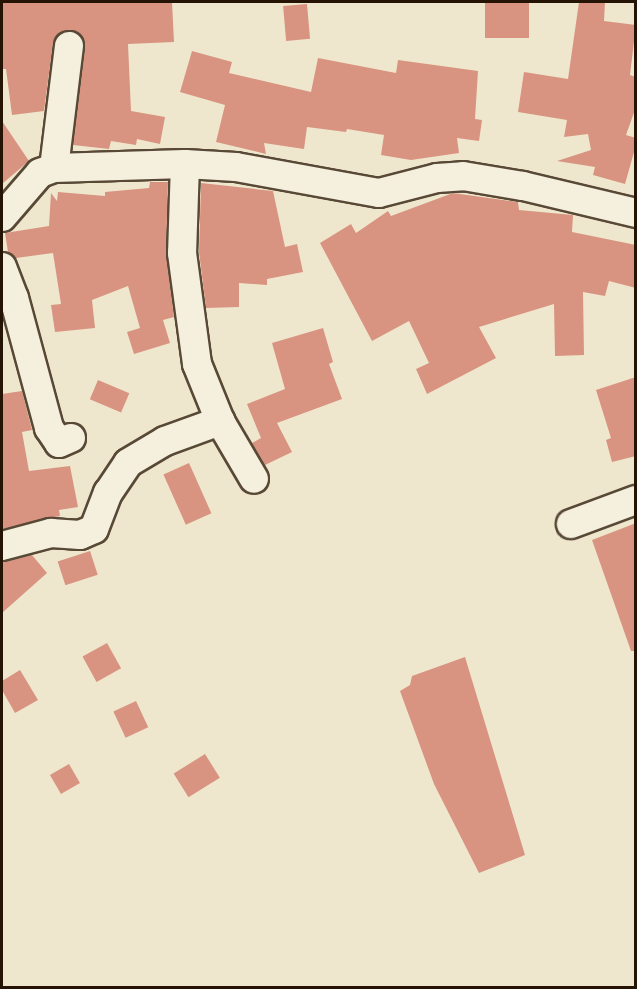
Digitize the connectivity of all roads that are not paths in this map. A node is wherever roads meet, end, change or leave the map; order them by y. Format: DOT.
graph roads {
  1 [pos="69,46"];
  2 [pos="185,164"];
  3 [pos="54,168"];
  4 [pos="636,213"];
  5 [pos="2,218"];
  6 [pos="2,267"];
  7 [pos="220,421"];
  8 [pos="71,438"];
  9 [pos="254,479"];
  10 [pos="636,500"];
  11 [pos="571,524"];
  12 [pos="2,546"];
  1 -- 3 [label="street"];
  2 -- 3 [label="street"];
  2 -- 4 [label="street"];
  2 -- 7 [label="street"];
  3 -- 5 [label="street"];
  6 -- 8 [label="street"];
  7 -- 9 [label="street"];
  7 -- 12 [label="street"];
  10 -- 11 [label="street"];
}
